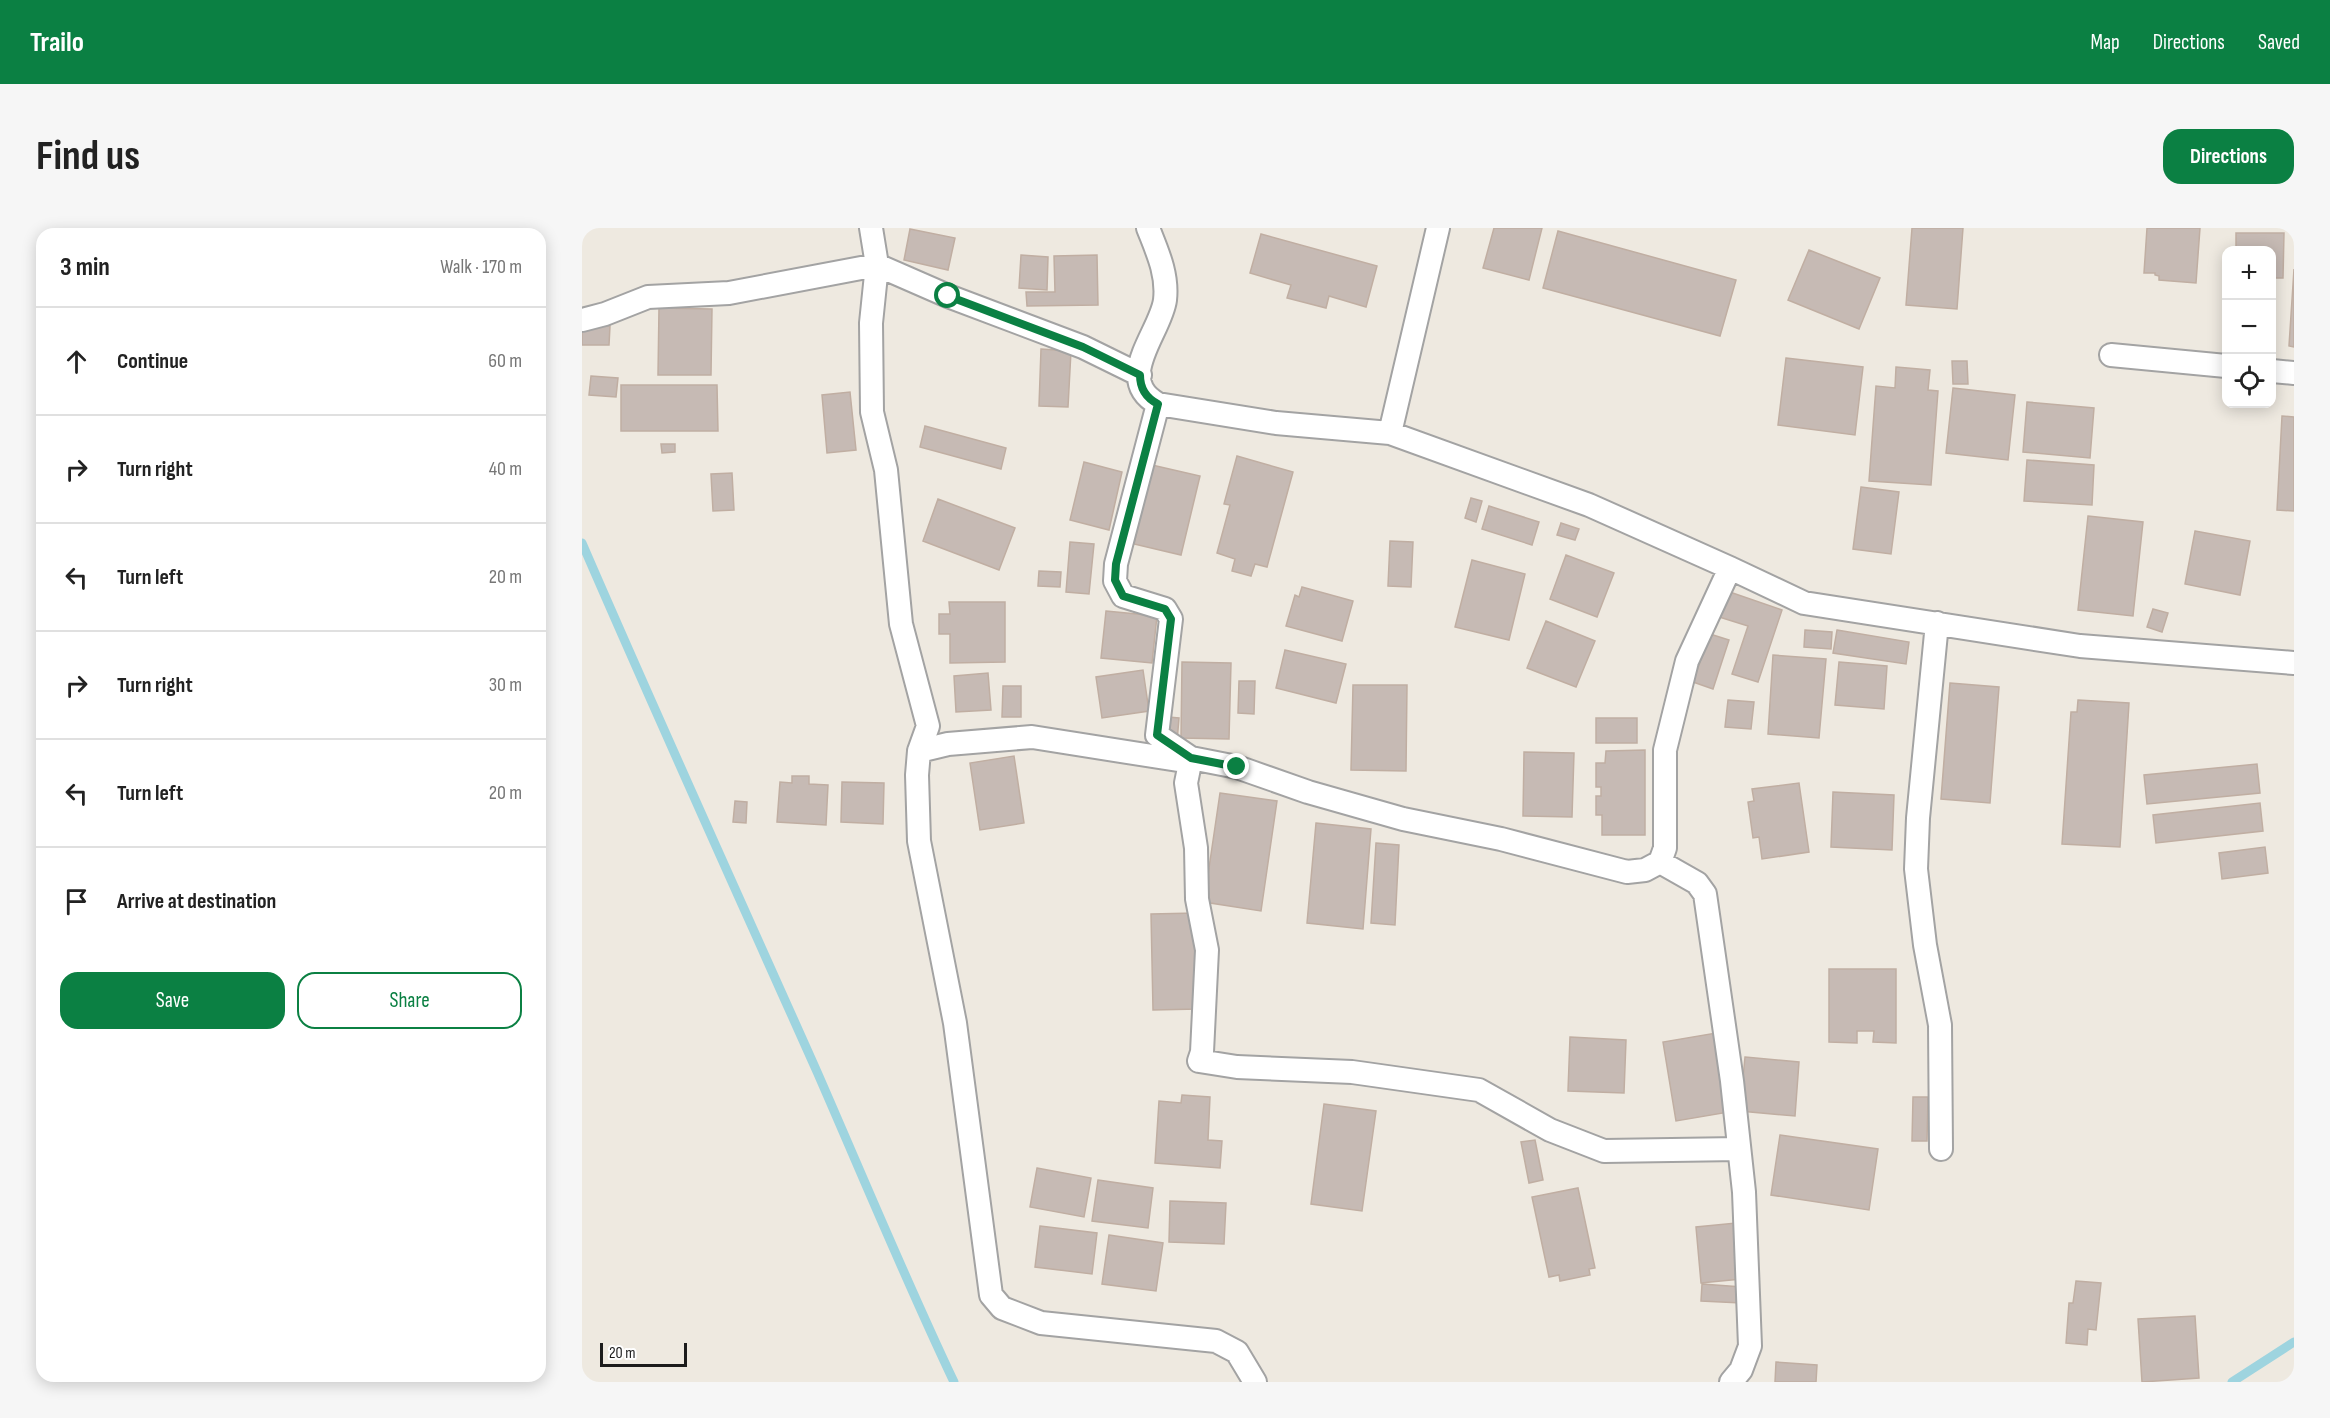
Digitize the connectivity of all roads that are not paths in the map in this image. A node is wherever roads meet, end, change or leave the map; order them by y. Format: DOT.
graph roads {
  1 [pos="871,228"];
  2 [pos="1148,228"];
  3 [pos="1438,228"];
  4 [pos="877,265"];
  5 [pos="582,320"];
  6 [pos="2111,355"];
  7 [pos="2222,366"];
  8 [pos="2276,371"];
  9 [pos="2294,373"];
  10 [pos="1140,375"];
  11 [pos="1158,404"];
  12 [pos="1390,433"];
  13 [pos="1731,568"];
  14 [pos="1937,623"];
  15 [pos="2294,663"];
  16 [pos="919,751"];
  17 [pos="1191,758"];
  18 [pos="1660,862"];
  19 [pos="1739,1149"];
  20 [pos="1941,1149"];
  21 [pos="1255,1382"];
  22 [pos="1731,1382"];
  1 -- 4 [label="street"];
  2 -- 10 [label="street"];
  3 -- 12 [label="street"];
  4 -- 5 [label="street"];
  4 -- 10 [label="street"];
  4 -- 16 [label="street"];
  6 -- 7 [label="street"];
  8 -- 9 [label="street"];
  10 -- 11 [label="street"];
  11 -- 12 [label="street"];
  11 -- 17 [label="street"];
  12 -- 13 [label="street"];
  13 -- 14 [label="street"];
  13 -- 18 [label="street"];
  14 -- 15 [label="street"];
  14 -- 20 [label="street"];
  16 -- 17 [label="street"];
  16 -- 21 [label="street"];
  17 -- 18 [label="street"];
  17 -- 19 [label="street"];
  18 -- 19 [label="street"];
  19 -- 22 [label="street"];
}
